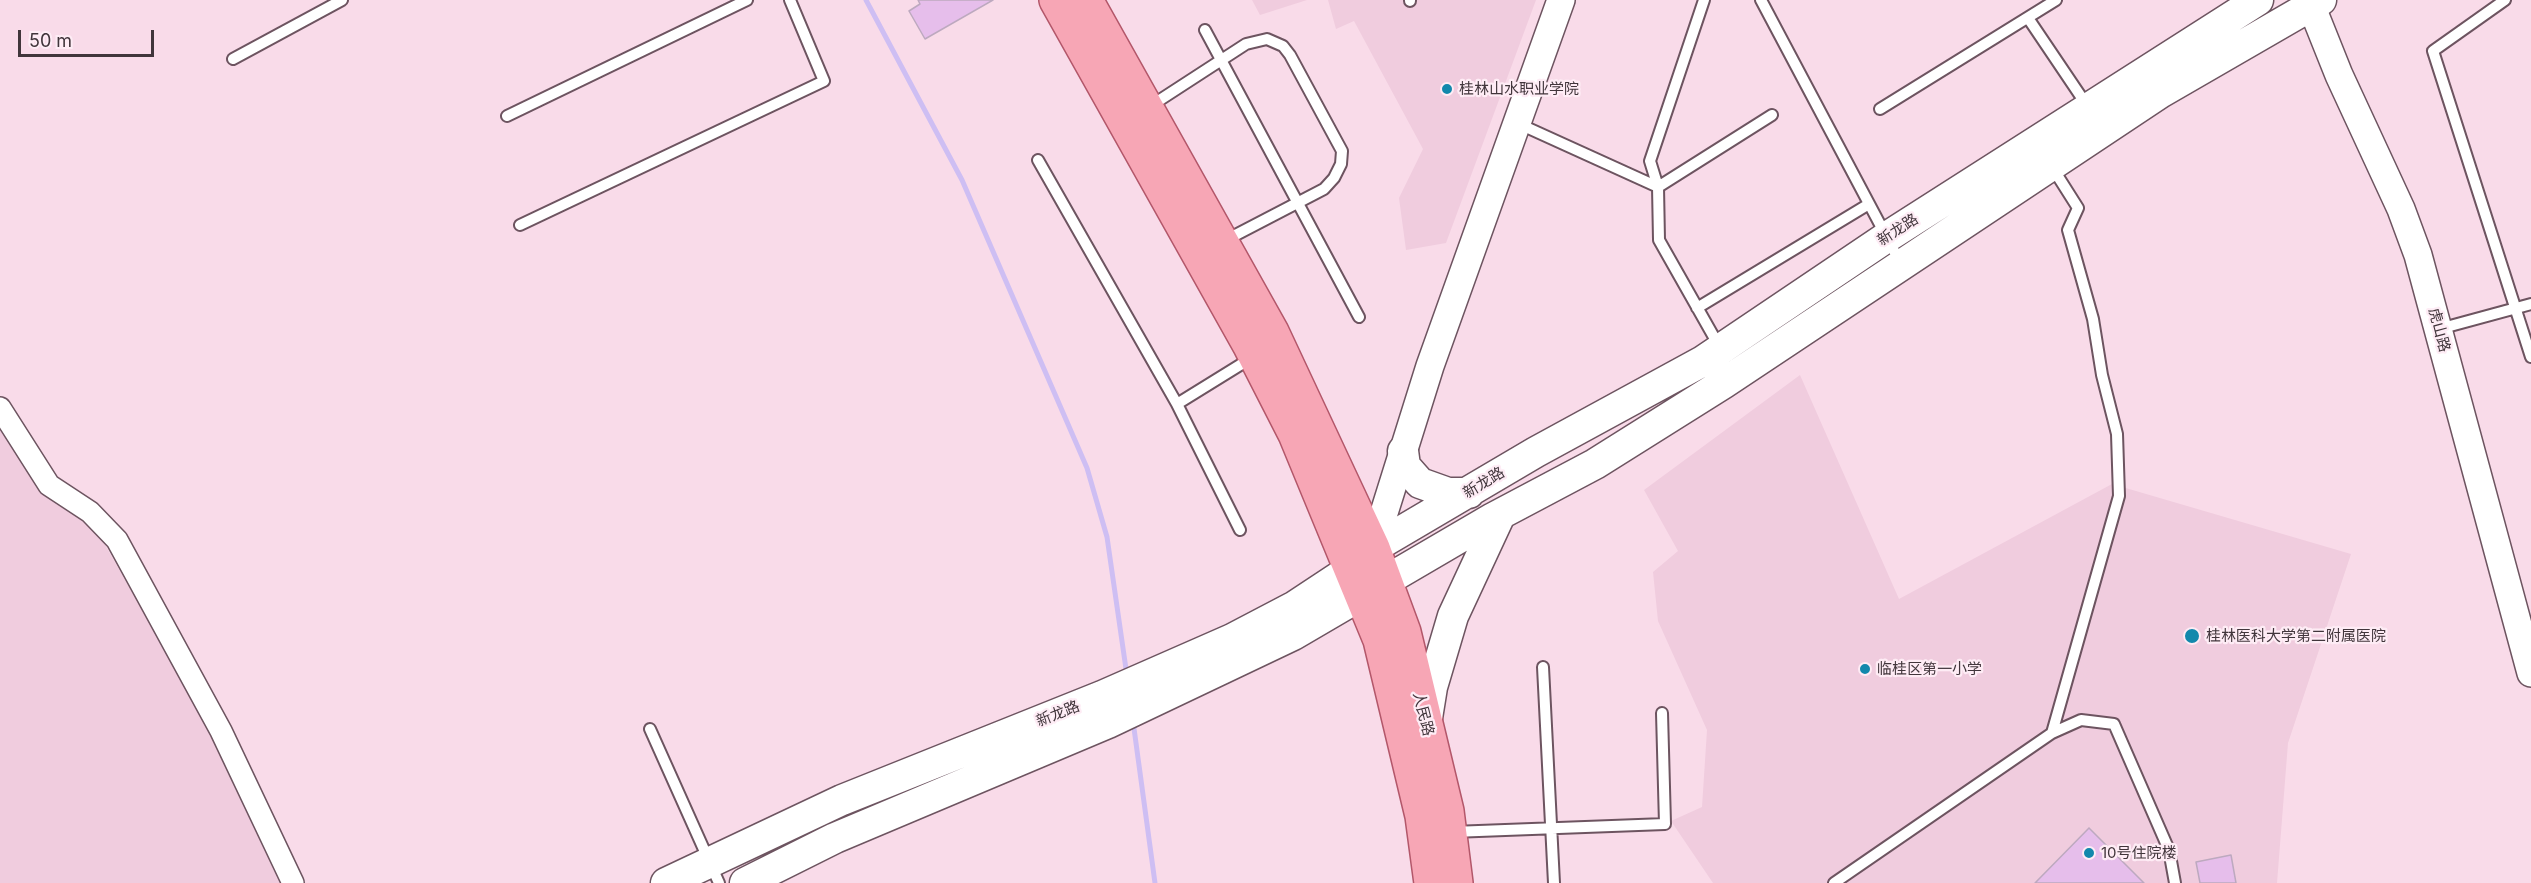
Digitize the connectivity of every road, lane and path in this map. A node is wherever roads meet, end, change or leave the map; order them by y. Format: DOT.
graph roads {
  1 [pos="342,0"];
  2 [pos="747,0"];
  3 [pos="790,0"];
  4 [pos="1056,0"];
  5 [pos="1086,0"];
  6 [pos="1561,0"];
  7 [pos="1704,0"];
  8 [pos="1761,0"];
  9 [pos="2056,0"];
  10 [pos="2258,0"];
  11 [pos="2505,0"];
  12 [pos="2314,2"];
  13 [pos="2028,18"];
  14 [pos="1205,30"];
  15 [pos="233,59"];
  16 [pos="1222,60"];
  17 [pos="2088,107"];
  18 [pos="1147,108"];
  19 [pos="1880,109"];
  20 [pos="1772,115"];
  21 [pos="507,116"];
  22 [pos="1516,123"];
  23 [pos="1038,160"];
  24 [pos="2051,165"];
  25 [pos="1658,187"];
  26 [pos="1298,202"];
  27 [pos="1869,204"];
  28 [pos="520,225"];
  29 [pos="1887,237"];
  30 [pos="1222,243"];
  31 [pos="1902,265"];
  32 [pos="2531,304"];
  33 [pos="2517,307"];
  34 [pos="1697,309"];
  35 [pos="1359,317"];
  36 [pos="2439,329"];
  37 [pos="1256,355"];
  38 [pos="2531,357"];
  39 [pos="1728,362"];
  40 [pos="1177,404"];
  41 [pos="0,408"];
  42 [pos="1403,451"];
  43 [pos="1469,493"];
  44 [pos="1500,515"];
  45 [pos="1240,530"];
  46 [pos="1367,574"];
  47 [pos="2526,638"];
  48 [pos="1543,667"];
  49 [pos="2531,673"];
  50 [pos="1105,709"];
  51 [pos="1662,713"];
  52 [pos="1426,724"];
  53 [pos="650,729"];
  54 [pos="2052,733"];
  55 [pos="1551,827"];
  56 [pos="1437,833"];
  57 [pos="714,873"];
  58 [pos="293,883"];
  59 [pos="666,883"];
  60 [pos="745,883"];
  61 [pos="1431,883"];
  62 [pos="1456,883"];
  63 [pos="1554,883"];
  64 [pos="1834,883"];
  65 [pos="2175,883"];
  1 -- 15 [label="lane"];
  2 -- 21 [label="lane"];
  3 -- 28 [label="lane"];
  4 -- 37 [label="main road"];
  5 -- 18 [label="main road"];
  6 -- 22 [label="street"];
  7 -- 25 [label="lane"];
  8 -- 27 [label="lane"];
  9 -- 13 [label="lane"];
  10 -- 17 [label="main road, 新龙路"];
  11 -- 33 [label="lane"];
  12 -- 24 [label="main road, 新龙路"];
  12 -- 36 [label="street, 虎山路"];
  13 -- 17 [label="lane"];
  13 -- 19 [label="lane"];
  14 -- 16 [label="lane"];
  16 -- 18 [label="lane"];
  16 -- 26 [label="lane"];
  16 -- 26 [label="lane"];
  17 -- 29 [label="main road, 新龙路"];
  18 -- 30 [label="main road"];
  20 -- 25 [label="lane"];
  22 -- 25 [label="lane"];
  22 -- 42 [label="street"];
  23 -- 40 [label="lane"];
  24 -- 31 [label="main road, 新龙路"];
  24 -- 54 [label="lane"];
  25 -- 34 [label="lane"];
  26 -- 30 [label="lane"];
  26 -- 35 [label="lane"];
  27 -- 29 [label="lane"];
  27 -- 34 [label="lane"];
  29 -- 31 [label="lane"];
  29 -- 39 [label="main road, 新龙路"];
  30 -- 46 [label="main road"];
  31 -- 39 [label="main road, 新龙路"];
  32 -- 33 [label="lane"];
  33 -- 36 [label="lane"];
  33 -- 38 [label="lane"];
  34 -- 39 [label="lane"];
  36 -- 47 [label="street, 虎山路"];
  37 -- 40 [label="lane"];
  37 -- 46 [label="main road"];
  39 -- 43 [label="main road, 新龙路"];
  39 -- 44 [label="main road, 新龙路"];
  40 -- 45 [label="lane"];
  41 -- 58 [label="street"];
  42 -- 43 [label="main road"];
  42 -- 46 [label="street"];
  43 -- 46 [label="main road, 新龙路"];
  44 -- 46 [label="main road, 新龙路"];
  44 -- 52 [label="main road"];
  46 -- 50 [label="main road, 新龙路"];
  46 -- 52 [label="main road, 人民路"];
  46 -- 56 [label="main road, 人民路"];
  47 -- 49 [label="street, 虎山路"];
  48 -- 55 [label="lane"];
  50 -- 57 [label="main road, 新龙路"];
  50 -- 60 [label="main road, 新龙路"];
  51 -- 55 [label="lane"];
  52 -- 56 [label="main road, 人民路"];
  53 -- 57 [label="lane"];
  54 -- 64 [label="lane"];
  54 -- 65 [label="lane"];
  55 -- 56 [label="lane"];
  55 -- 63 [label="lane"];
  56 -- 61 [label="main road, 人民路"];
  56 -- 62 [label="main road, 人民路"];
  57 -- 59 [label="main road, 新龙路"];
}
